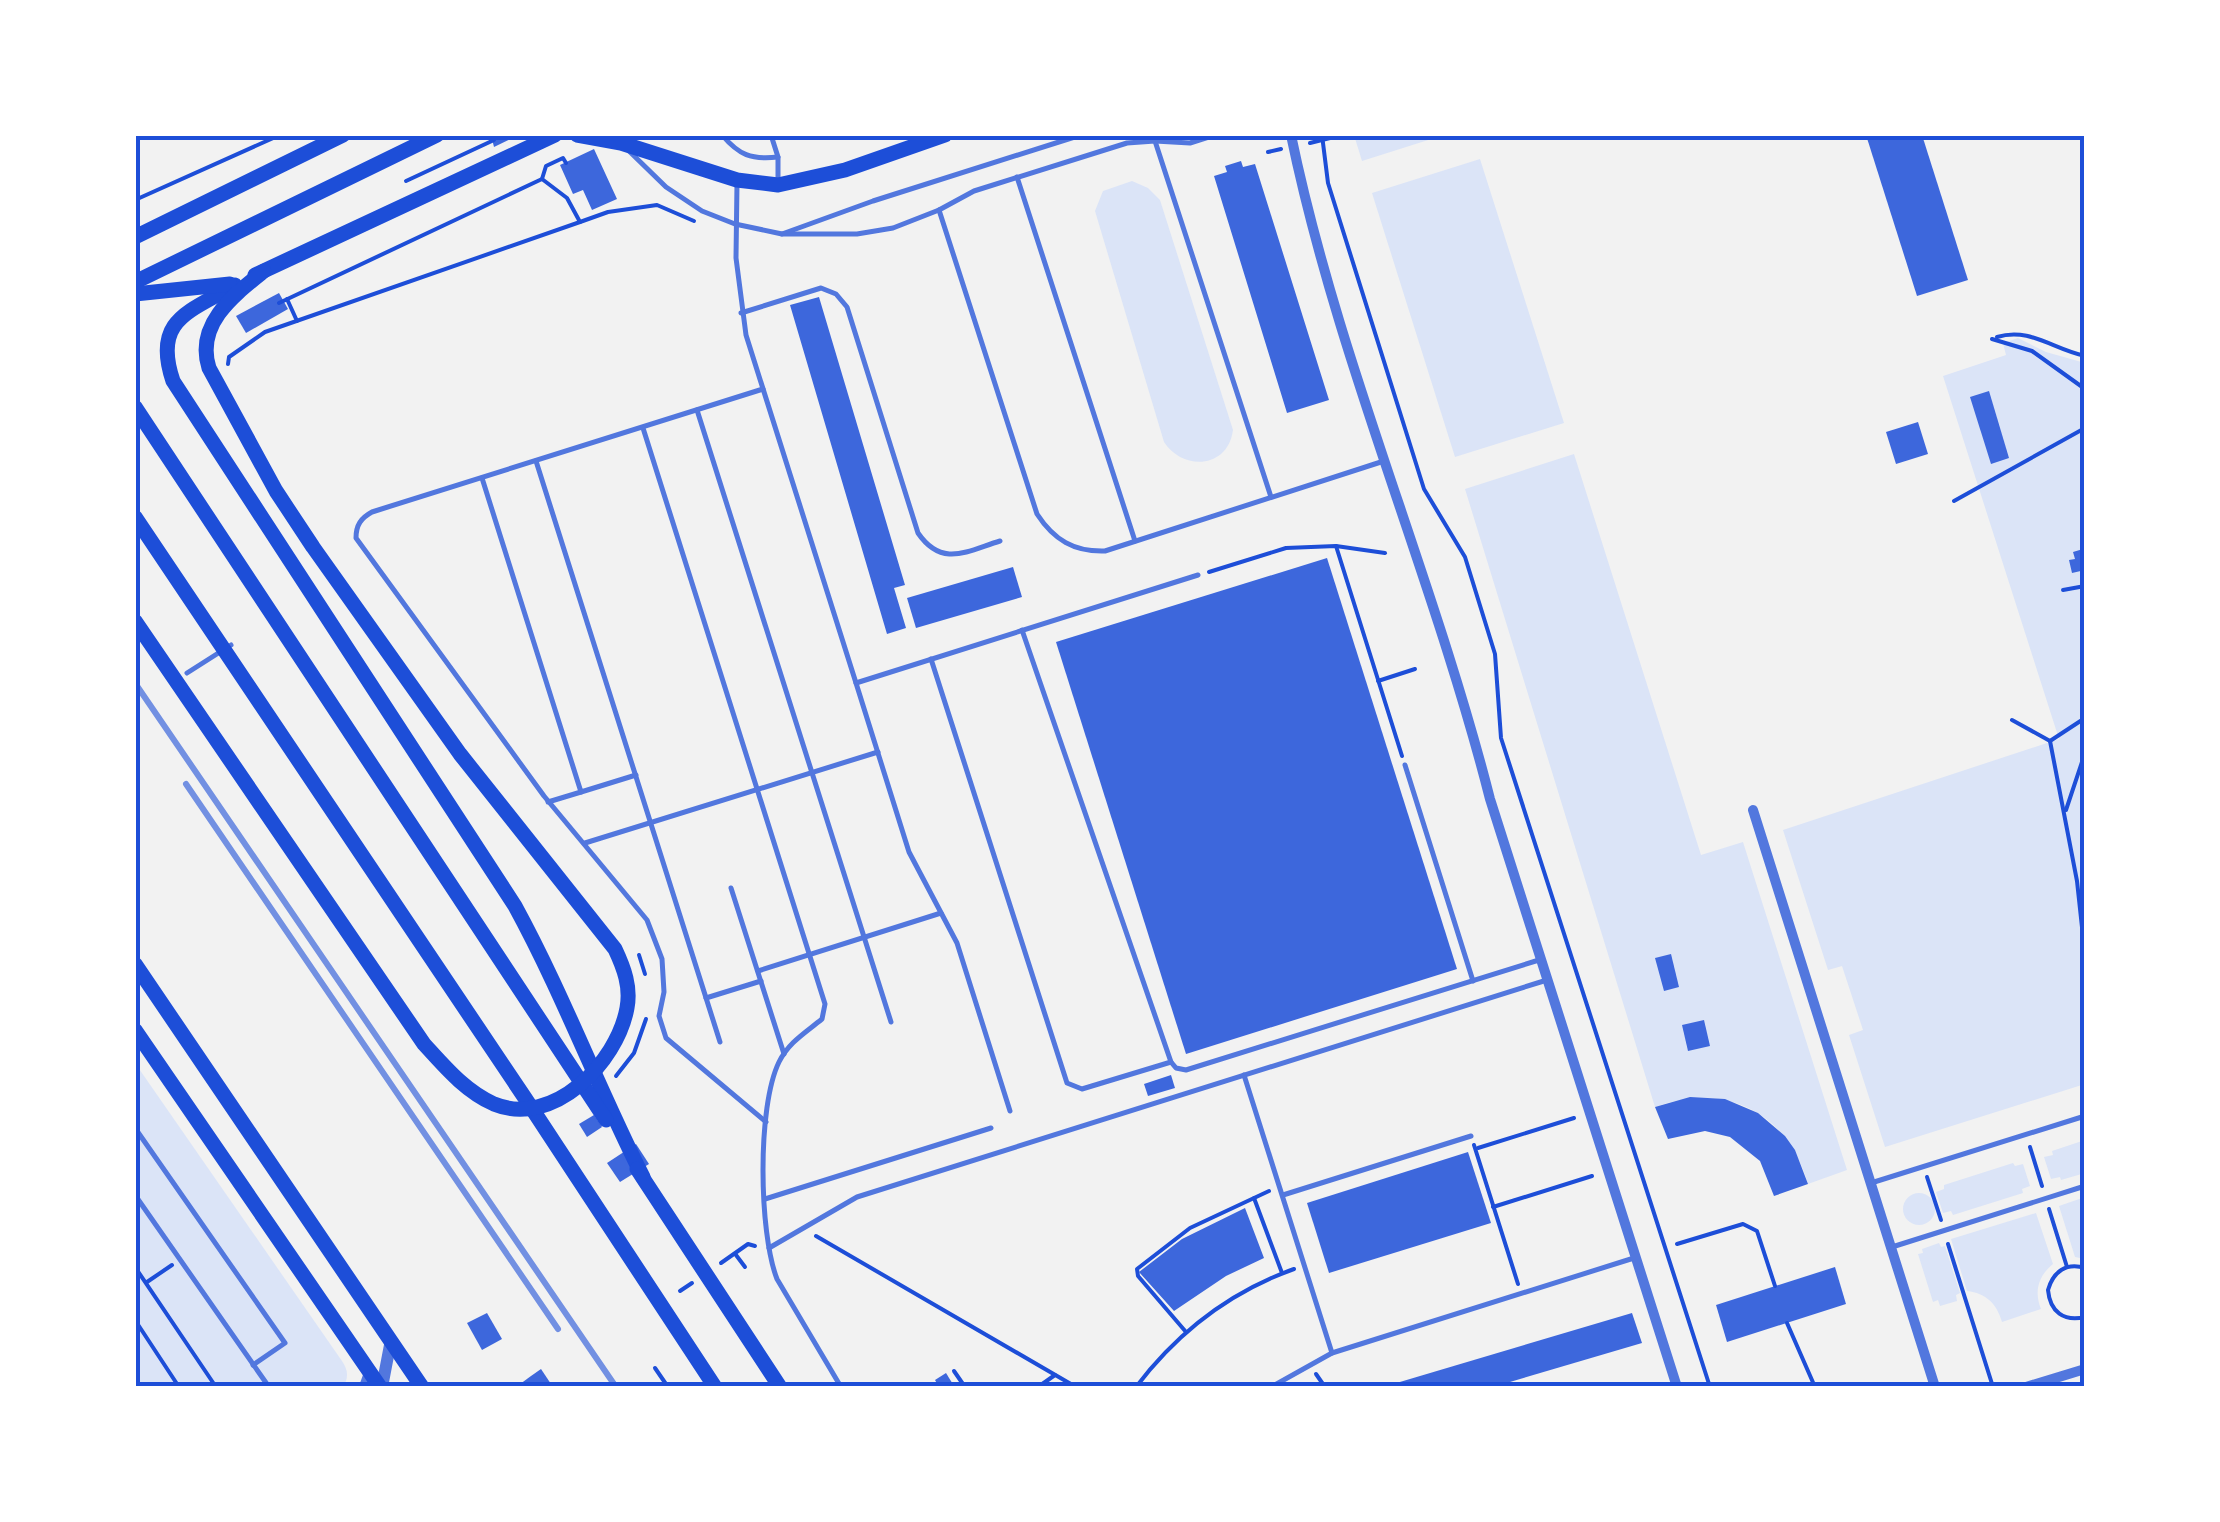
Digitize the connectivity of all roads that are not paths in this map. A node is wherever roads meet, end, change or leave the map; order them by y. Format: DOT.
graph roads {
  1 [pos="343,135"];
  2 [pos="438,135"];
  3 [pos="555,135"];
  4 [pos="577,135"];
  5 [pos="722,135"];
  6 [pos="770,135"];
  7 [pos="945,135"];
  8 [pos="1081,135"];
  9 [pos="1216,135"];
  10 [pos="1291,135"];
  11 [pos="1156,141"];
  12 [pos="621,143"];
  13 [pos="778,157"];
  14 [pos="1018,177"];
  15 [pos="737,180"];
  16 [pos="778,185"];
  17 [pos="939,210"];
  18 [pos="735,224"];
  19 [pos="782,234"];
  20 [pos="135,237"];
  21 [pos="264,271"];
  22 [pos="135,282"];
  23 [pos="239,283"];
  24 [pos="135,294"];
  25 [pos="741,313"];
  26 [pos="763,390"];
  27 [pos="135,408"];
  28 [pos="697,410"];
  29 [pos="643,427"];
  30 [pos="536,460"];
  31 [pos="1384,461"];
  32 [pos="482,478"];
  33 [pos="1271,497"];
  34 [pos="135,517"];
  35 [pos="1000,541"];
  36 [pos="1136,541"];
  37 [pos="1198,575"];
  38 [pos="135,621"];
  39 [pos="1022,630"];
  40 [pos="231,645"];
  41 [pos="931,659"];
  42 [pos="187,673"];
  43 [pos="856,683"];
  44 [pos="878,752"];
  45 [pos="1405,765"];
  46 [pos="812,772"];
  47 [pos="636,775"];
  48 [pos="758,789"];
  49 [pos="582,792"];
  50 [pos="548,802"];
  51 [pos="1754,810"];
  52 [pos="651,823"];
  53 [pos="585,843"];
  54 [pos="731,888"];
  55 [pos="941,913"];
  56 [pos="864,937"];
  57 [pos="810,954"];
  58 [pos="1542,959"];
  59 [pos="135,964"];
  60 [pos="758,970"];
  61 [pos="1547,980"];
  62 [pos="761,981"];
  63 [pos="1473,981"];
  64 [pos="706,998"];
  65 [pos="891,1022"];
  66 [pos="135,1030"];
  67 [pos="720,1042"];
  68 [pos="784,1054"];
  69 [pos="1171,1062"];
  70 [pos="1244,1075"];
  71 [pos="1010,1111"];
  72 [pos="2085,1116"];
  73 [pos="766,1122"];
  74 [pos="135,1128"];
  75 [pos="991,1128"];
  76 [pos="1471,1136"];
  77 [pos="643,1177"];
  78 [pos="1871,1184"];
  79 [pos="2085,1186"];
  80 [pos="1281,1192"];
  81 [pos="135,1195"];
  82 [pos="764,1199"];
  83 [pos="1891,1247"];
  84 [pos="769,1248"];
  85 [pos="1637,1257"];
  86 [pos="391,1340"];
  87 [pos="1332,1353"];
  88 [pos="254,1365"];
  89 [pos="2085,1368"];
  90 [pos="367,1380"];
  91 [pos="269,1387"];
  92 [pos="381,1387"];
  93 [pos="422,1387"];
  94 [pos="714,1387"];
  95 [pos="780,1387"];
  96 [pos="841,1387"];
  97 [pos="1271,1387"];
  98 [pos="1677,1387"];
  99 [pos="1935,1387"];
  100 [pos="2026,1387"];
  1 -- 20 [label="main road"];
  2 -- 22 [label="main road"];
  3 -- 21 [label="main road"];
  4 -- 12 [label="main road"];
  5 -- 13 [label="lane"];
  6 -- 13 [label="lane"];
  7 -- 16 [label="main road"];
  8 -- 19 [label="lane"];
  9 -- 11 [label="lane"];
  10 -- 31 [label="street"];
  11 -- 14 [label="lane"];
  11 -- 33 [label="lane"];
  12 -- 15 [label="main road"];
  12 -- 18 [label="lane"];
  13 -- 16 [label="lane"];
  14 -- 17 [label="lane"];
  14 -- 36 [label="lane"];
  15 -- 16 [label="main road"];
  15 -- 18 [label="lane"];
  17 -- 19 [label="lane"];
  17 -- 36 [label="lane"];
  18 -- 19 [label="lane"];
  18 -- 25 [label="lane"];
  21 -- 23 [label="main road"];
  21 -- 38 [label="main road"];
  23 -- 24 [label="main road"];
  23 -- 77 [label="main road"];
  25 -- 26 [label="lane"];
  25 -- 35 [label="lane"];
  26 -- 28 [label="lane"];
  26 -- 43 [label="lane"];
  27 -- 77 [label="main road"];
  28 -- 29 [label="lane"];
  28 -- 46 [label="lane"];
  29 -- 30 [label="lane"];
  29 -- 48 [label="lane"];
  30 -- 32 [label="lane"];
  30 -- 47 [label="lane"];
  31 -- 33 [label="lane"];
  31 -- 58 [label="street"];
  32 -- 49 [label="lane"];
  32 -- 50 [label="lane"];
  33 -- 36 [label="lane"];
  34 -- 94 [label="main road"];
  37 -- 39 [label="lane"];
  39 -- 41 [label="lane"];
  39 -- 69 [label="lane"];
  40 -- 42 [label="lane"];
  41 -- 43 [label="lane"];
  41 -- 69 [label="lane"];
  43 -- 44 [label="lane"];
  44 -- 46 [label="lane"];
  44 -- 55 [label="lane"];
  45 -- 63 [label="lane"];
  46 -- 48 [label="lane"];
  46 -- 56 [label="lane"];
  47 -- 49 [label="lane"];
  47 -- 52 [label="lane"];
  48 -- 52 [label="lane"];
  48 -- 57 [label="lane"];
  49 -- 50 [label="lane"];
  50 -- 53 [label="lane"];
  51 -- 78 [label="street"];
  52 -- 53 [label="lane"];
  52 -- 64 [label="lane"];
  53 -- 73 [label="lane"];
  54 -- 60 [label="lane"];
  55 -- 56 [label="lane"];
  55 -- 71 [label="lane"];
  56 -- 57 [label="lane"];
  56 -- 65 [label="lane"];
  57 -- 60 [label="lane"];
  57 -- 68 [label="lane"];
  58 -- 61 [label="street"];
  58 -- 63 [label="lane"];
  59 -- 86 [label="main road"];
  60 -- 62 [label="lane"];
  61 -- 70 [label="lane"];
  61 -- 85 [label="street"];
  62 -- 64 [label="lane"];
  62 -- 68 [label="lane"];
  63 -- 69 [label="lane"];
  64 -- 67 [label="lane"];
  66 -- 90 [label="main road"];
  68 -- 73 [label="lane"];
  70 -- 80 [label="lane"];
  70 -- 84 [label="lane"];
  72 -- 78 [label="lane"];
  73 -- 82 [label="lane"];
  74 -- 88 [label="lane"];
  75 -- 82 [label="lane"];
  76 -- 80 [label="lane"];
  77 -- 95 [label="main road"];
  78 -- 83 [label="street"];
  79 -- 83 [label="lane"];
  80 -- 87 [label="lane"];
  81 -- 88 [label="lane"];
  82 -- 84 [label="lane"];
  83 -- 99 [label="street"];
  84 -- 96 [label="lane"];
  85 -- 87 [label="lane"];
  85 -- 98 [label="street"];
  86 -- 92 [label="street"];
  86 -- 93 [label="main road"];
  87 -- 97 [label="lane"];
  88 -- 91 [label="lane"];
  89 -- 100 [label="street"];
  90 -- 92 [label="main road"];
}
